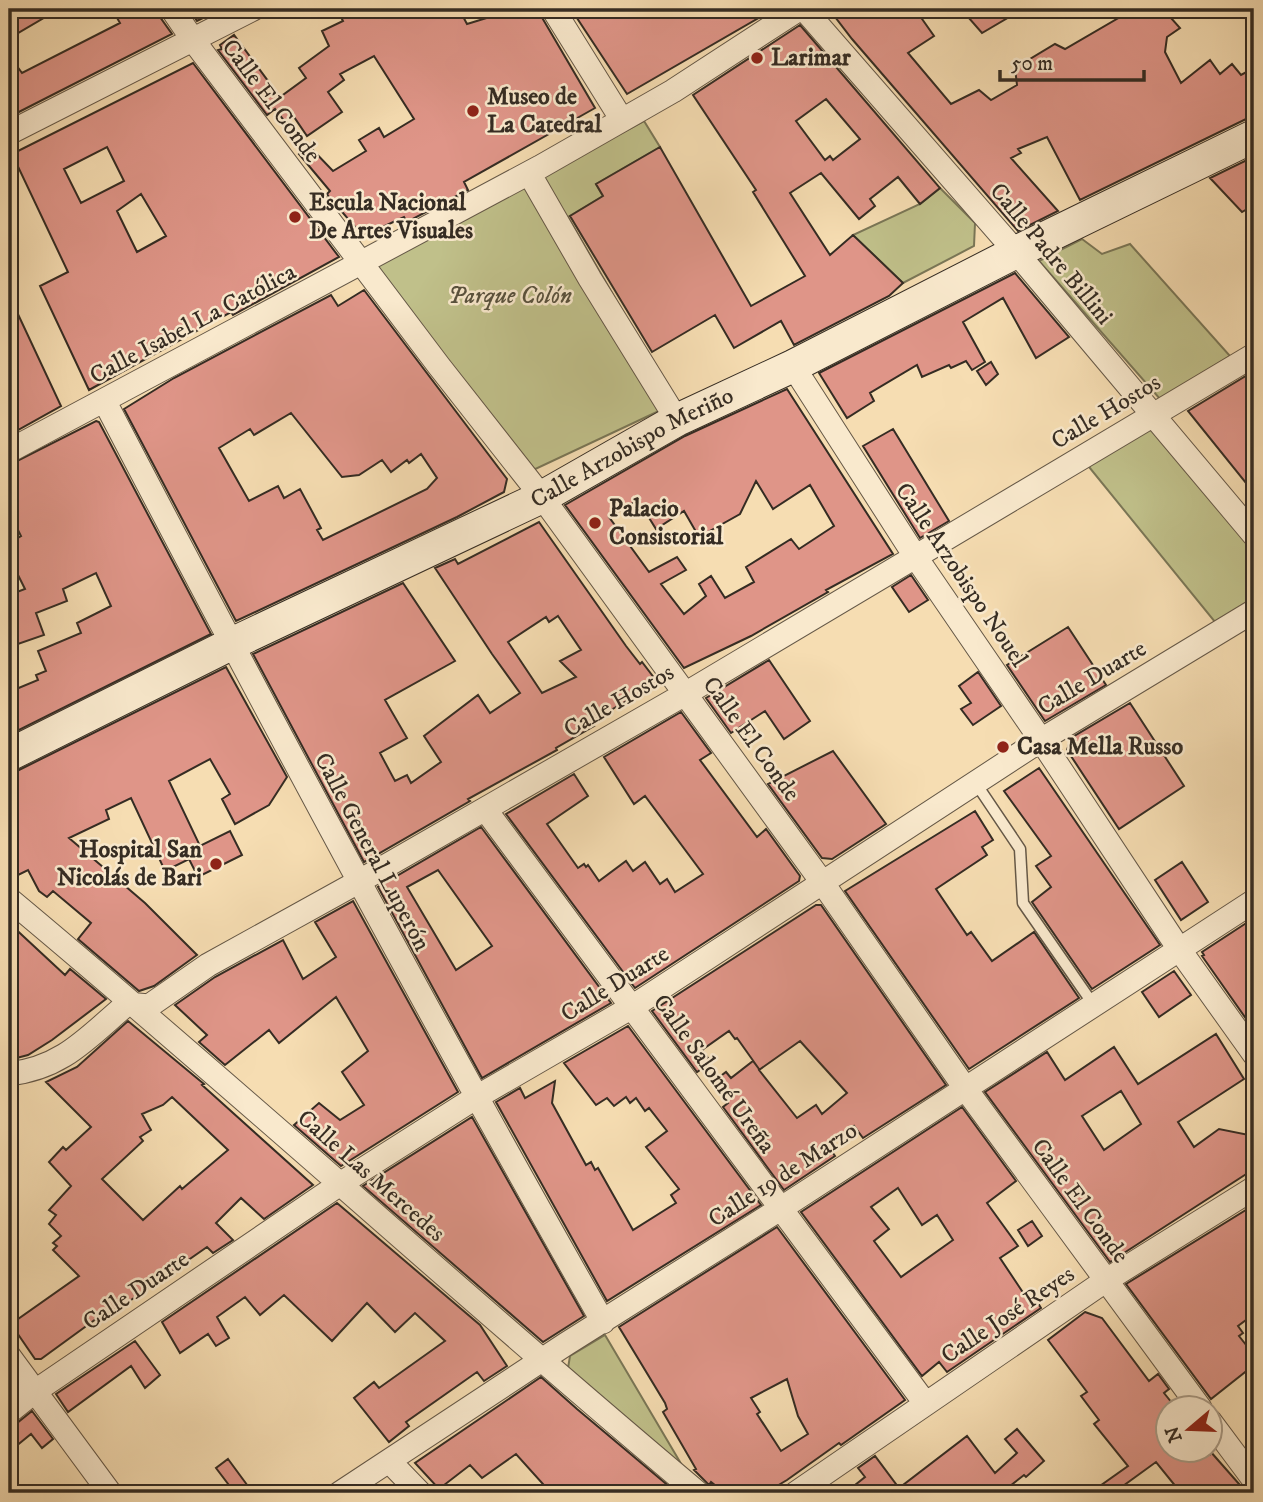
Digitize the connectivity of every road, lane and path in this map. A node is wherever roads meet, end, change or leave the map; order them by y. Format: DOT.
graph roads {
  1 [pos="172,9"];
  2 [pos="253,9"];
  3 [pos="553,9"];
  4 [pos="802,9"];
  5 [pos="192,40"];
  6 [pos="622,120"];
  7 [pos="9,133"];
  8 [pos="1254,136"];
  9 [pos="529,173"];
  10 [pos="1016,252"];
  11 [pos="361,264"];
  12 [pos="1254,355"];
  13 [pos="793,366"];
  14 [pos="105,402"];
  15 [pos="1153,415"];
  16 [pos="677,420"];
  17 [pos="9,451"];
  18 [pos="542,497"];
  19 [pos="1254,535"];
  20 [pos="915,556"];
  21 [pos="1254,611"];
  22 [pos="231,644"];
  23 [pos="685,694"];
  24 [pos="1041,740"];
  25 [pos="9,755"];
  26 [pos="975,782"];
  27 [pos="485,809"];
  28 [pos="358,882"];
  29 [pos="822,882"];
  30 [pos="9,899"];
  31 [pos="1254,901"];
  32 [pos="1179,949"];
  33 [pos="134,1003"];
  34 [pos="1093,1004"];
  35 [pos="632,1007"];
  36 [pos="1254,1054"];
  37 [pos="9,1074"];
  38 [pos="965,1088"];
  39 [pos="475,1098"];
  40 [pos="340,1184"];
  41 [pos="1254,1188"];
  42 [pos="780,1209"];
  43 [pos="1105,1281"];
  44 [pos="603,1322"];
  45 [pos="9,1356"];
  46 [pos="542,1361"];
  47 [pos="34,1392"];
  48 [pos="1190,1394"];
  49 [pos="925,1403"];
  50 [pos="9,1412"];
  51 [pos="1224,1440"];
  52 [pos="390,1462"];
  53 [pos="1254,1480"];
  54 [pos="110,1493"];
  55 [pos="340,1493"];
  56 [pos="420,1493"];
  57 [pos="698,1493"];
  58 [pos="796,1493"];
  1 -- 5 [label="street, Calle El Conde"];
  2 -- 5 [label="street"];
  3 -- 6 [label="street"];
  4 -- 6 [label="street, Calle Isabel La Católica"];
  4 -- 10 [label="street, Calle Padre Billini"];
  5 -- 7 [label="street"];
  5 -- 11 [label="street, Calle El Conde"];
  6 -- 9 [label="street, Calle Isabel La Católica"];
  8 -- 10 [label="street, Calle Arzobispo Meriño"];
  9 -- 11 [label="street, Calle Isabel La Católica"];
  9 -- 16 [label="street"];
  10 -- 13 [label="street, Calle Arzobispo Meriño"];
  10 -- 15 [label="street, Calle Padre Billini"];
  11 -- 14 [label="street, Calle Isabel La Católica"];
  11 -- 18 [label="street, Calle El Conde"];
  12 -- 15 [label="street, Calle Hostos"];
  13 -- 16 [label="street, Calle Arzobispo Meriño"];
  13 -- 20 [label="street, Calle Arzobispo Nouel"];
  14 -- 17 [label="street, Calle Isabel La Católica"];
  14 -- 22 [label="street, Calle General Luperón"];
  15 -- 19 [label="street, Calle Padre Billini"];
  15 -- 20 [label="street, Calle Hostos"];
  16 -- 18 [label="street, Calle Arzobispo Meriño"];
  18 -- 22 [label="street, Calle Arzobispo Meriño"];
  18 -- 23 [label="street, Calle El Conde"];
  20 -- 23 [label="street, Calle Hostos"];
  20 -- 24 [label="street, Calle Arzobispo Nouel"];
  21 -- 24 [label="street, Calle Duarte"];
  22 -- 25 [label="street, Calle Arzobispo Meriño"];
  22 -- 28 [label="street, Calle General Luperón"];
  23 -- 27 [label="street, Calle Hostos"];
  23 -- 29 [label="street, Calle El Conde"];
  24 -- 26 [label="street, Calle Duarte"];
  24 -- 32 [label="street, Calle Arzobispo Nouel"];
  26 -- 29 [label="street, Calle Duarte"];
  26 -- 34 [label="lane"];
  27 -- 28 [label="street, Calle Hostos"];
  27 -- 35 [label="street, Calle Salomé Ureña"];
  28 -- 33 [label="street, Calle Hostos"];
  28 -- 39 [label="street, Calle General Luperón"];
  29 -- 35 [label="street, Calle Duarte"];
  29 -- 38 [label="street, Calle El Conde"];
  30 -- 33 [label="street, Calle Las Mercedes"];
  31 -- 32 [label="street, Calle 19 de Marzo"];
  32 -- 34 [label="street, Calle 19 de Marzo"];
  32 -- 36 [label="street, Calle Arzobispo Nouel"];
  33 -- 37 [label="street, Calle Hostos"];
  33 -- 40 [label="street, Calle Las Mercedes"];
  34 -- 38 [label="street, Calle 19 de Marzo"];
  35 -- 39 [label="street, Calle Duarte"];
  35 -- 42 [label="street, Calle Salomé Ureña"];
  38 -- 42 [label="street, Calle 19 de Marzo"];
  38 -- 43 [label="street, Calle El Conde"];
  39 -- 40 [label="street, Calle Duarte"];
  39 -- 44 [label="street, Calle General Luperón"];
  40 -- 46 [label="street, Calle Las Mercedes"];
  40 -- 47 [label="street, Calle Duarte"];
  41 -- 43 [label="street, Calle José Reyes"];
  42 -- 44 [label="street, Calle 19 de Marzo"];
  42 -- 49 [label="street, Calle Salomé Ureña"];
  43 -- 48 [label="street, Calle El Conde"];
  43 -- 49 [label="street, Calle José Reyes"];
  44 -- 46 [label="street, Calle 19 de Marzo"];
  45 -- 47 [label="street"];
  46 -- 52 [label="street, Calle 19 de Marzo"];
  46 -- 57 [label="street, Calle Las Mercedes"];
  47 -- 50 [label="street, Calle Duarte"];
  47 -- 54 [label="street"];
  49 -- 58 [label="street, Calle José Reyes"];
  51 -- 53 [label="street"];
  52 -- 55 [label="street, Calle 19 de Marzo"];
  52 -- 56 [label="street"];
}
